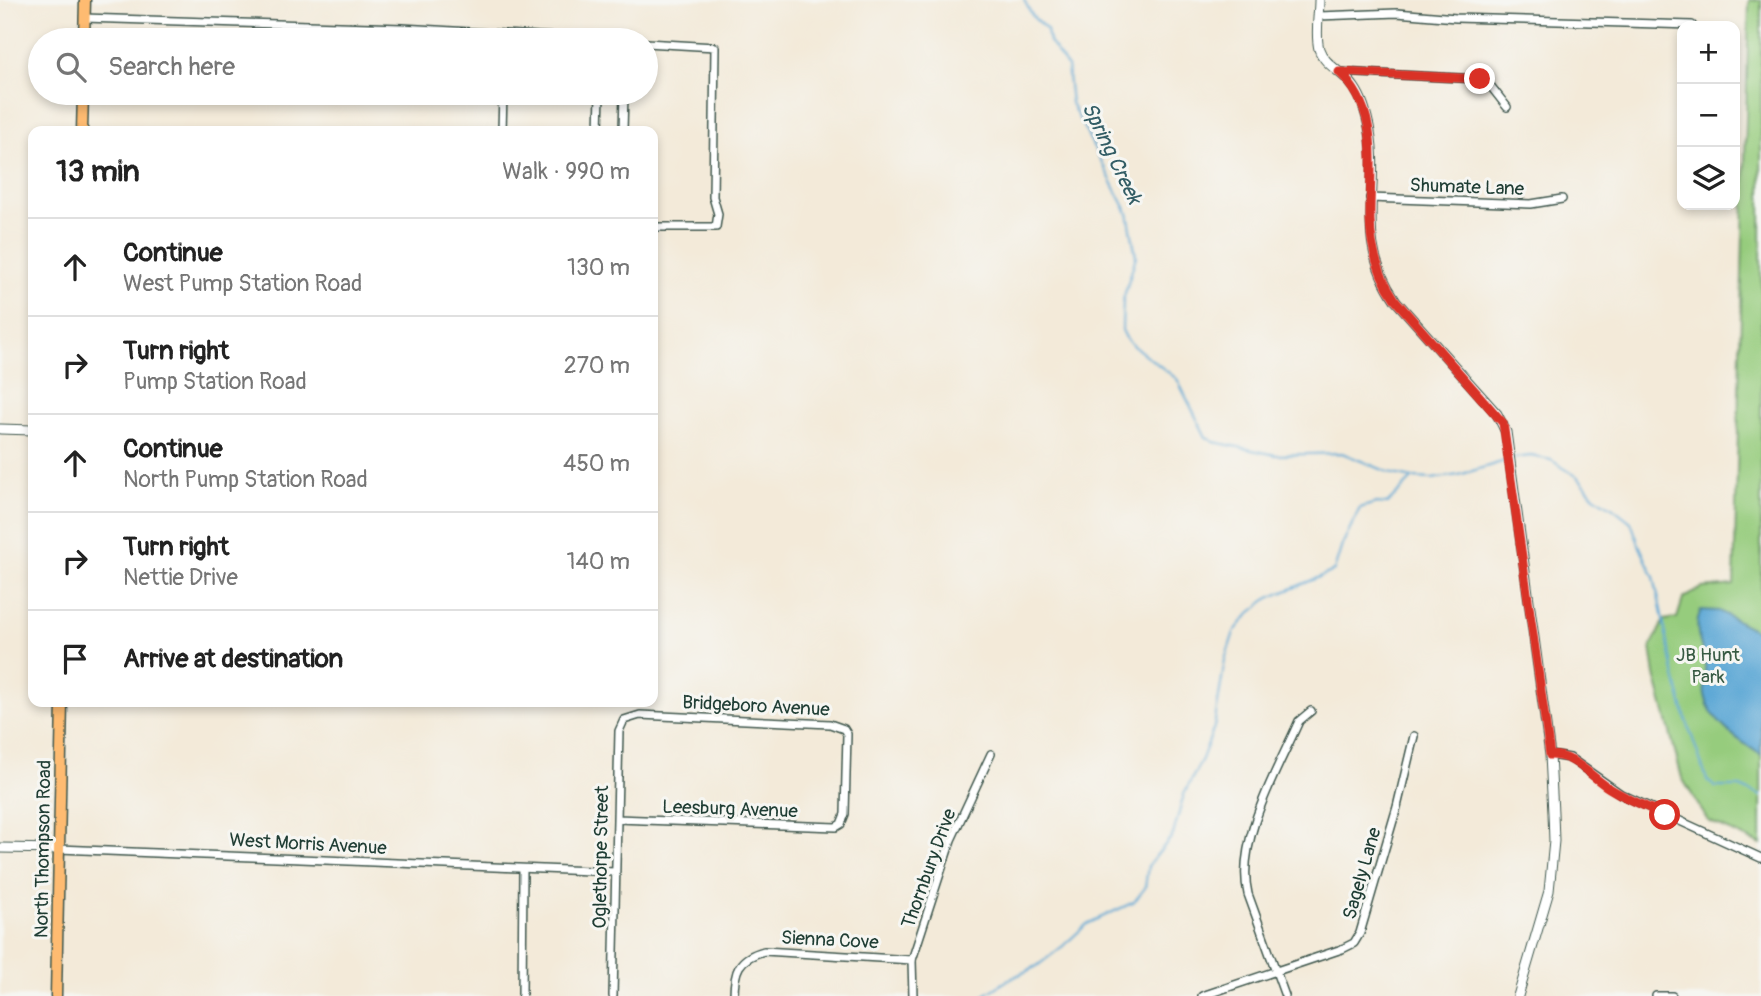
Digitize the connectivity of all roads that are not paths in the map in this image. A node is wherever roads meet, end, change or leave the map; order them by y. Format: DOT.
graph roads {
  1 [pos="85,0"];
  2 [pos="1319,0"];
  3 [pos="1319,16"];
  4 [pos="84,18"];
  5 [pos="1677,25"];
  6 [pos="84,28"];
  7 [pos="410,28"];
  8 [pos="658,44"];
  9 [pos="1339,72"];
  10 [pos="83,105"];
  11 [pos="503,105"];
  12 [pos="600,105"];
  13 [pos="624,105"];
  14 [pos="1507,107"];
  15 [pos="82,126"];
  16 [pos="502,126"];
  17 [pos="599,126"];
  18 [pos="623,126"];
  19 [pos="1370,198"];
  20 [pos="1562,199"];
  21 [pos="658,227"];
  22 [pos="0,429"];
  23 [pos="28,430"];
  24 [pos="62,707"];
  25 [pos="1311,711"];
  26 [pos="624,720"];
  27 [pos="1414,736"];
  28 [pos="991,754"];
  29 [pos="1550,755"];
  30 [pos="617,819"];
  31 [pos="841,824"];
  32 [pos="0,848"];
  33 [pos="59,849"];
  34 [pos="1761,858"];
  35 [pos="523,870"];
  36 [pos="615,872"];
  37 [pos="912,960"];
  38 [pos="1276,972"];
  39 [pos="56,996"];
  40 [pos="522,996"];
  41 [pos="613,996"];
  42 [pos="734,996"];
  43 [pos="913,996"];
  44 [pos="1202,996"];
  45 [pos="1285,996"];
  46 [pos="1518,996"];
  47 [pos="1656,996"];
  48 [pos="1672,996"];
  1 -- 4 [label="main road"];
  2 -- 3 [label="street"];
  3 -- 5 [label="street"];
  3 -- 9 [label="street"];
  4 -- 6 [label="main road"];
  4 -- 7 [label="street"];
  8 -- 21 [label="street"];
  9 -- 14 [label="street"];
  9 -- 19 [label="street"];
  10 -- 15 [label="main road"];
  11 -- 16 [label="street"];
  12 -- 17 [label="street"];
  13 -- 18 [label="street"];
  19 -- 20 [label="street, Shumate Lane"];
  19 -- 29 [label="street"];
  22 -- 23 [label="street"];
  24 -- 33 [label="main road, North Thompson Road"];
  25 -- 38 [label="street"];
  26 -- 30 [label="street, Oglethorpe Street"];
  26 -- 31 [label="street, Bridgeboro Avenue"];
  27 -- 38 [label="street, Sagely Lane"];
  28 -- 37 [label="street, Thornbury Drive"];
  29 -- 34 [label="street"];
  29 -- 46 [label="street"];
  30 -- 31 [label="street, Leesburg Avenue"];
  30 -- 36 [label="street, Oglethorpe Street"];
  32 -- 33 [label="street, West Morris Avenue"];
  33 -- 35 [label="street, West Morris Avenue"];
  33 -- 39 [label="main road, North Thompson Road"];
  35 -- 36 [label="street, West Morris Avenue"];
  35 -- 40 [label="street"];
  36 -- 41 [label="street, Oglethorpe Street"];
  37 -- 42 [label="street, Sienna Cove"];
  37 -- 43 [label="street, Thornbury Drive"];
  38 -- 44 [label="street, Sagely Lane"];
  38 -- 45 [label="street"];
  47 -- 48 [label="street"];
}
